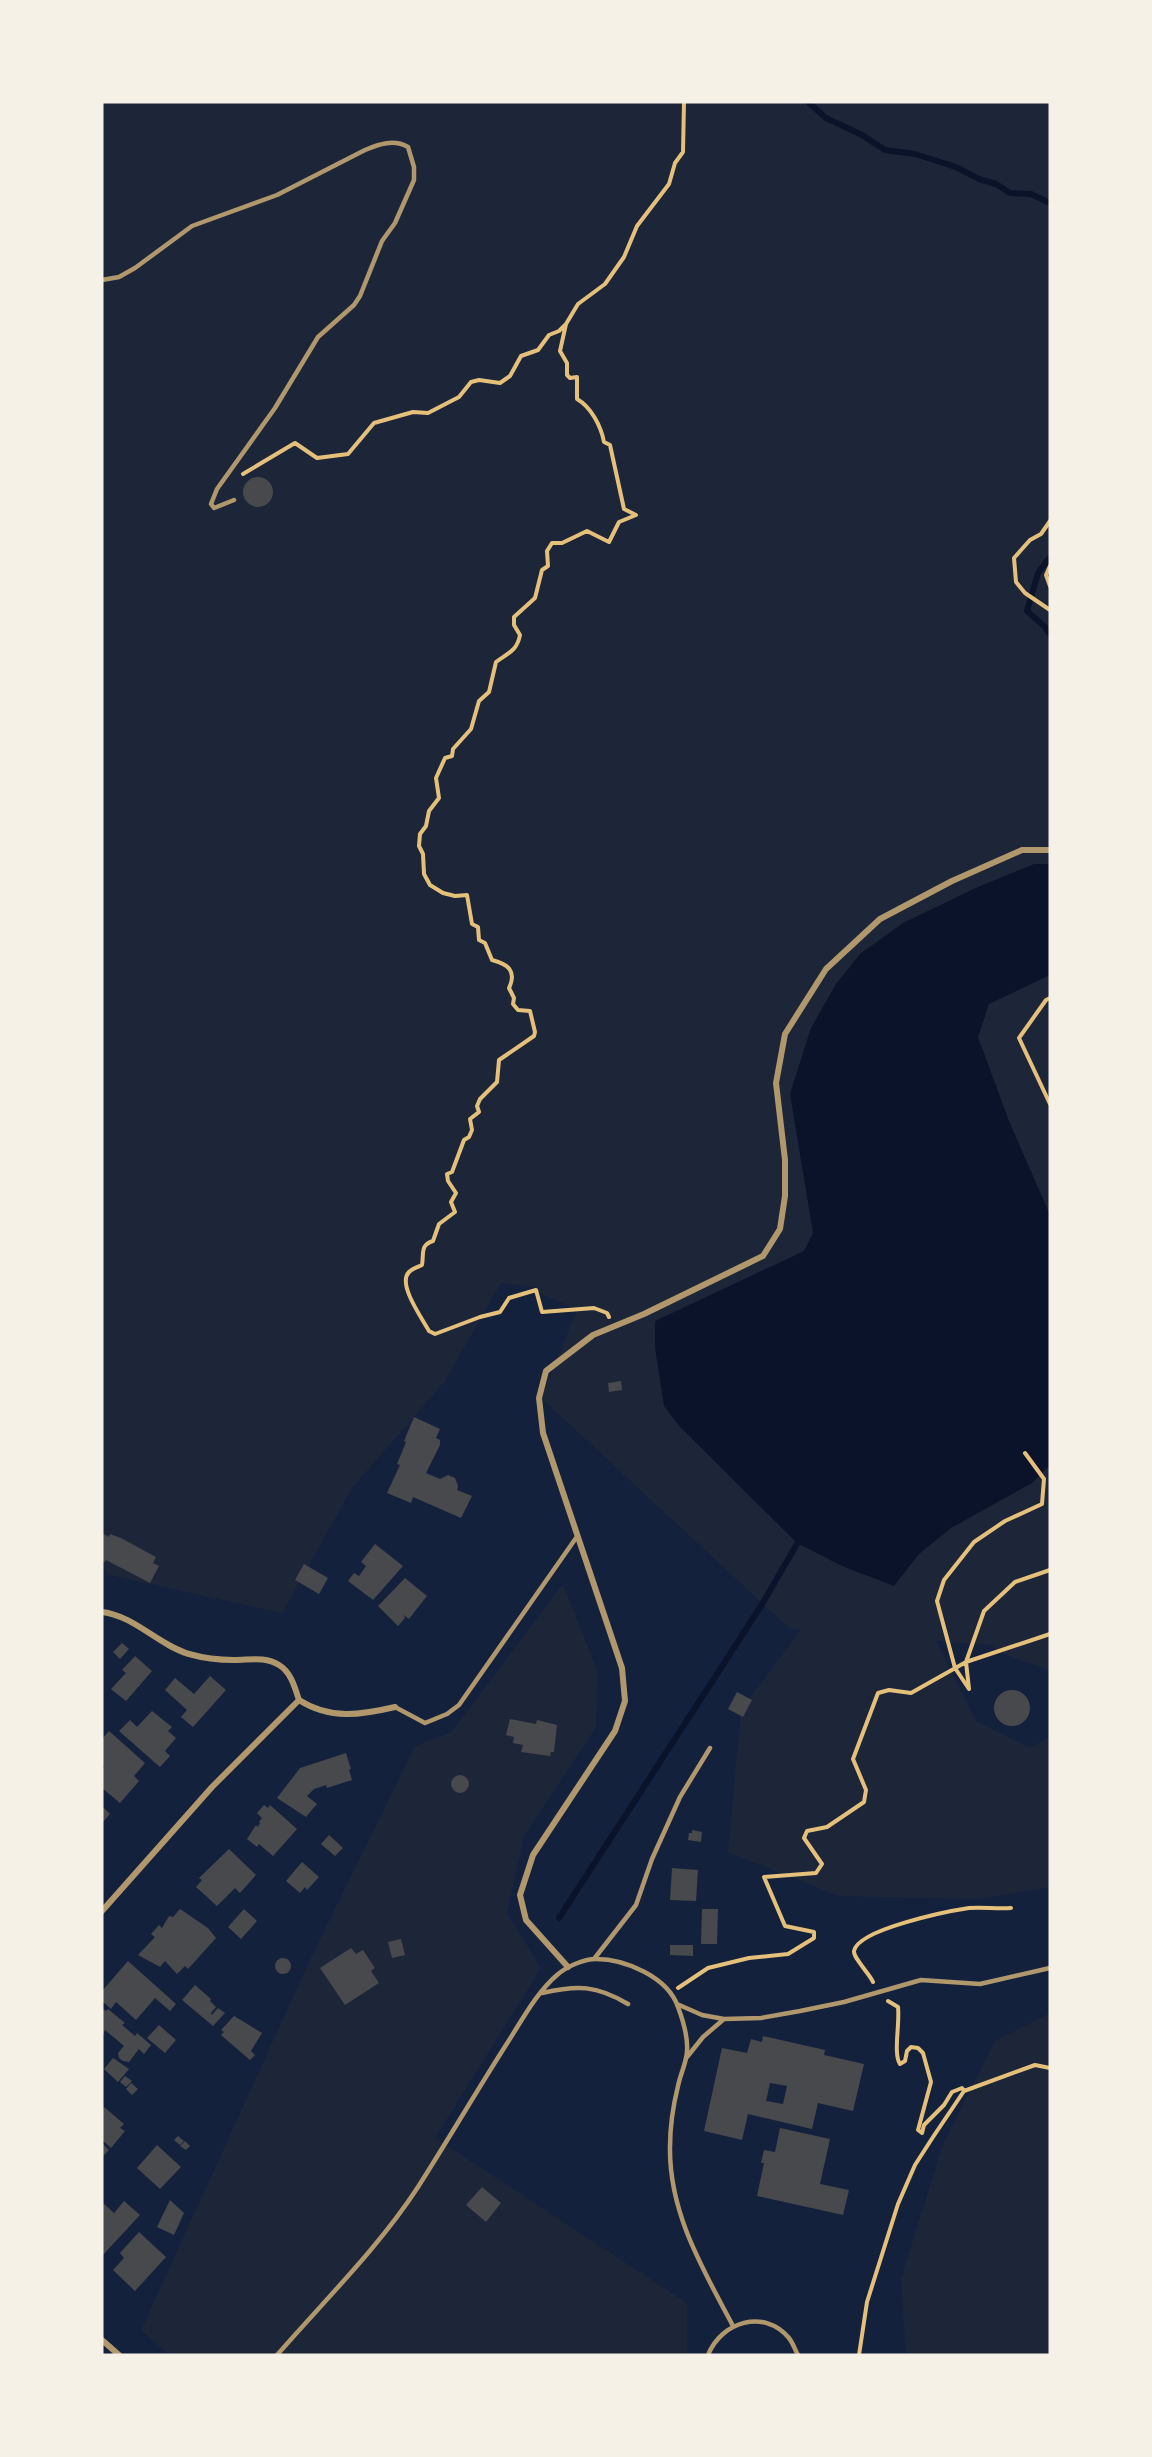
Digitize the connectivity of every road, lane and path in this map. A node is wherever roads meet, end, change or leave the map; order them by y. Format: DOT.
graph roads {
  1 [pos="684,102"];
  2 [pos="102,280"];
  3 [pos="566,324"];
  4 [pos="240,475"];
  5 [pos="234,500"];
  6 [pos="1050,521"];
  7 [pos="1050,566"];
  8 [pos="1050,586"];
  9 [pos="1050,610"];
  10 [pos="1050,850"];
  11 [pos="1050,998"];
  12 [pos="1050,1104"];
  13 [pos="613,1327"];
  14 [pos="1025,1453"];
  15 [pos="576,1538"];
  16 [pos="1050,1570"];
  17 [pos="102,1612"];
  18 [pos="1050,1634"];
  19 [pos="966,1662"];
  20 [pos="955,1668"];
  21 [pos="299,1701"];
  22 [pos="395,1707"];
  23 [pos="710,1748"];
  24 [pos="1011,1908"];
  25 [pos="102,1911"];
  26 [pos="594,1959"];
  27 [pos="568,1967"];
  28 [pos="1050,1968"];
  29 [pos="876,1992"];
  30 [pos="542,1993"];
  31 [pos="670,1993"];
  32 [pos="628,2004"];
  33 [pos="677,2004"];
  34 [pos="724,2019"];
  35 [pos="687,2057"];
  36 [pos="1050,2068"];
  37 [pos="964,2091"];
  38 [pos="732,2326"];
  39 [pos="102,2340"];
  40 [pos="119,2355"];
  41 [pos="277,2355"];
  42 [pos="708,2355"];
  43 [pos="798,2355"];
  44 [pos="860,2355"];
  1 -- 3 [label="path"];
  2 -- 5 [label="lane"];
  3 -- 4 [label="path"];
  3 -- 13 [label="path"];
  6 -- 9 [label="path"];
  7 -- 8 [label="path"];
  10 -- 13 [label="street"];
  11 -- 12 [label="path"];
  13 -- 15 [label="street"];
  14 -- 20 [label="path"];
  15 -- 22 [label="lane"];
  15 -- 27 [label="street"];
  16 -- 19 [label="path"];
  17 -- 21 [label="street"];
  18 -- 19 [label="path"];
  19 -- 20 [label="path"];
  19 -- 20 [label="path"];
  20 -- 31 [label="path"];
  21 -- 22 [label="street"];
  21 -- 25 [label="street"];
  23 -- 26 [label="lane"];
  24 -- 29 [label="path"];
  26 -- 27 [label="lane"];
  26 -- 31 [label="lane"];
  27 -- 30 [label="lane"];
  28 -- 29 [label="lane"];
  29 -- 34 [label="lane"];
  29 -- 37 [label="path"];
  30 -- 32 [label="lane"];
  30 -- 41 [label="lane"];
  31 -- 33 [label="lane"];
  33 -- 34 [label="lane"];
  33 -- 35 [label="lane"];
  34 -- 35 [label="lane"];
  35 -- 38 [label="lane"];
  36 -- 37 [label="path"];
  37 -- 44 [label="path"];
  38 -- 42 [label="lane"];
  38 -- 43 [label="lane"];
  39 -- 40 [label="street"];
}
